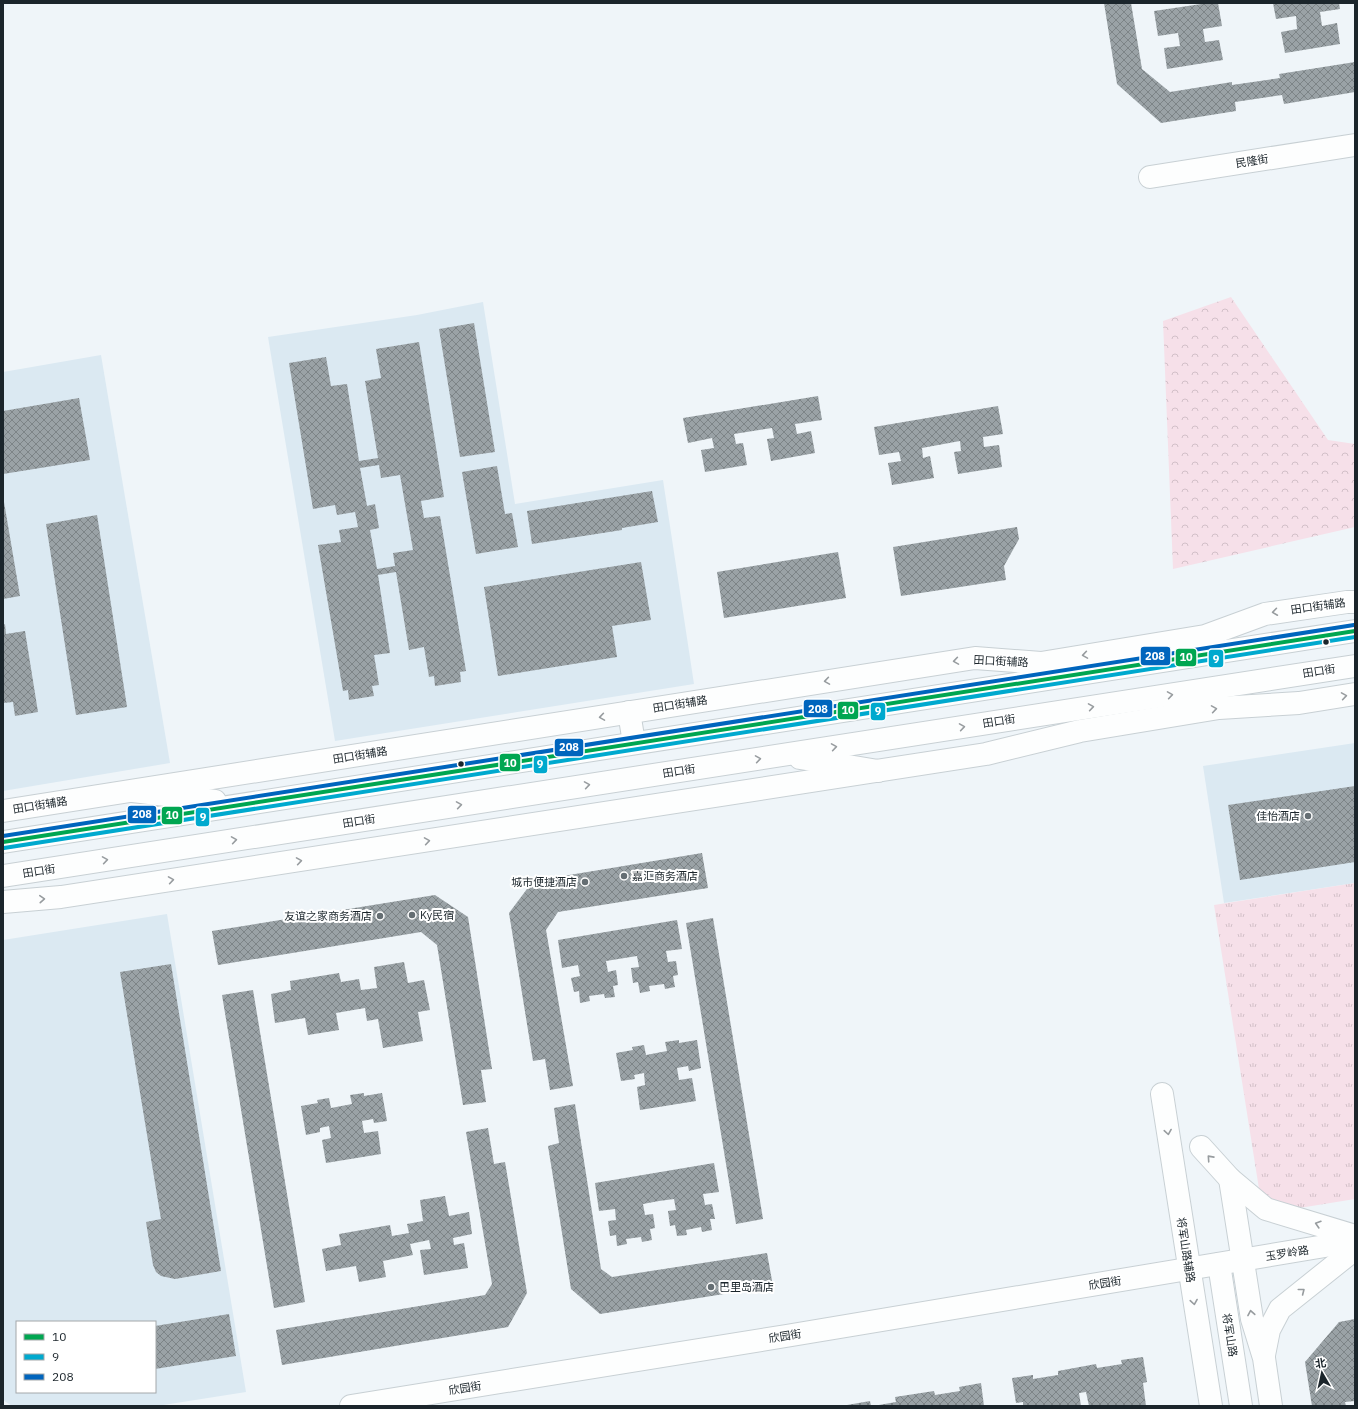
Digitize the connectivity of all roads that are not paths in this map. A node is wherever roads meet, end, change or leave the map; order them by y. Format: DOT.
graph roads {
  1 [pos="1355,145"];
  2 [pos="1150,177"];
  3 [pos="1355,602"];
  4 [pos="1355,631"];
  5 [pos="1355,666"];
  6 [pos="1355,694"];
  7 [pos="629,712"];
  8 [pos="634,743"];
  9 [pos="781,755"];
  10 [pos="878,771"];
  11 [pos="133,791"];
  12 [pos="240,805"];
  13 [pos="3,811"];
  14 [pos="3,842"];
  15 [pos="67,866"];
  16 [pos="3,876"];
  17 [pos="3,900"];
  18 [pos="1162,1094"];
  19 [pos="1201,1147"];
  20 [pos="1230,1180"];
  21 [pos="1355,1236"];
  22 [pos="1355,1241"];
  23 [pos="1355,1249"];
  24 [pos="1243,1260"];
  25 [pos="1219,1264"];
  26 [pos="1189,1269"];
  27 [pos="1264,1358"];
  28 [pos="351,1406"];
  29 [pos="1211,1406"];
  30 [pos="1241,1406"];
  31 [pos="1271,1406"];
  1 -- 2 [label="street, 民隆街"];
  3 -- 7 [label="street, 田口街辅路, one-way"];
  4 -- 8 [label="street"];
  9 -- 5 [label="street, 田口街, one-way"];
  10 -- 6 [label="street, one-way"];
  7 -- 8 [label="street"];
  7 -- 11 [label="street, 田口街辅路, one-way"];
  8 -- 12 [label="street"];
  9 -- 10 [label="street"];
  15 -- 9 [label="street, 田口街, one-way"];
  17 -- 10 [label="street, one-way"];
  11 -- 12 [label="street"];
  11 -- 13 [label="street, 田口街辅路"];
  12 -- 14 [label="street"];
  15 -- 16 [label="street, 田口街"];
  15 -- 17 [label="street"];
  18 -- 26 [label="street, 将军山路辅路, one-way"];
  20 -- 19 [label="street, one-way"];
  21 -- 20 [label="street, one-way"];
  20 -- 24 [label="street"];
  22 -- 24 [label="street, 玉罗岭路"];
  27 -- 23 [label="street, one-way"];
  24 -- 25 [label="street, 玉罗岭路"];
  27 -- 24 [label="street, one-way"];
  25 -- 26 [label="street, 欣园街"];
  25 -- 30 [label="street, 将军山路"];
  26 -- 28 [label="street, 欣园街"];
  26 -- 29 [label="street, 将军山路辅路, one-way"];
  27 -- 31 [label="street"];
}
